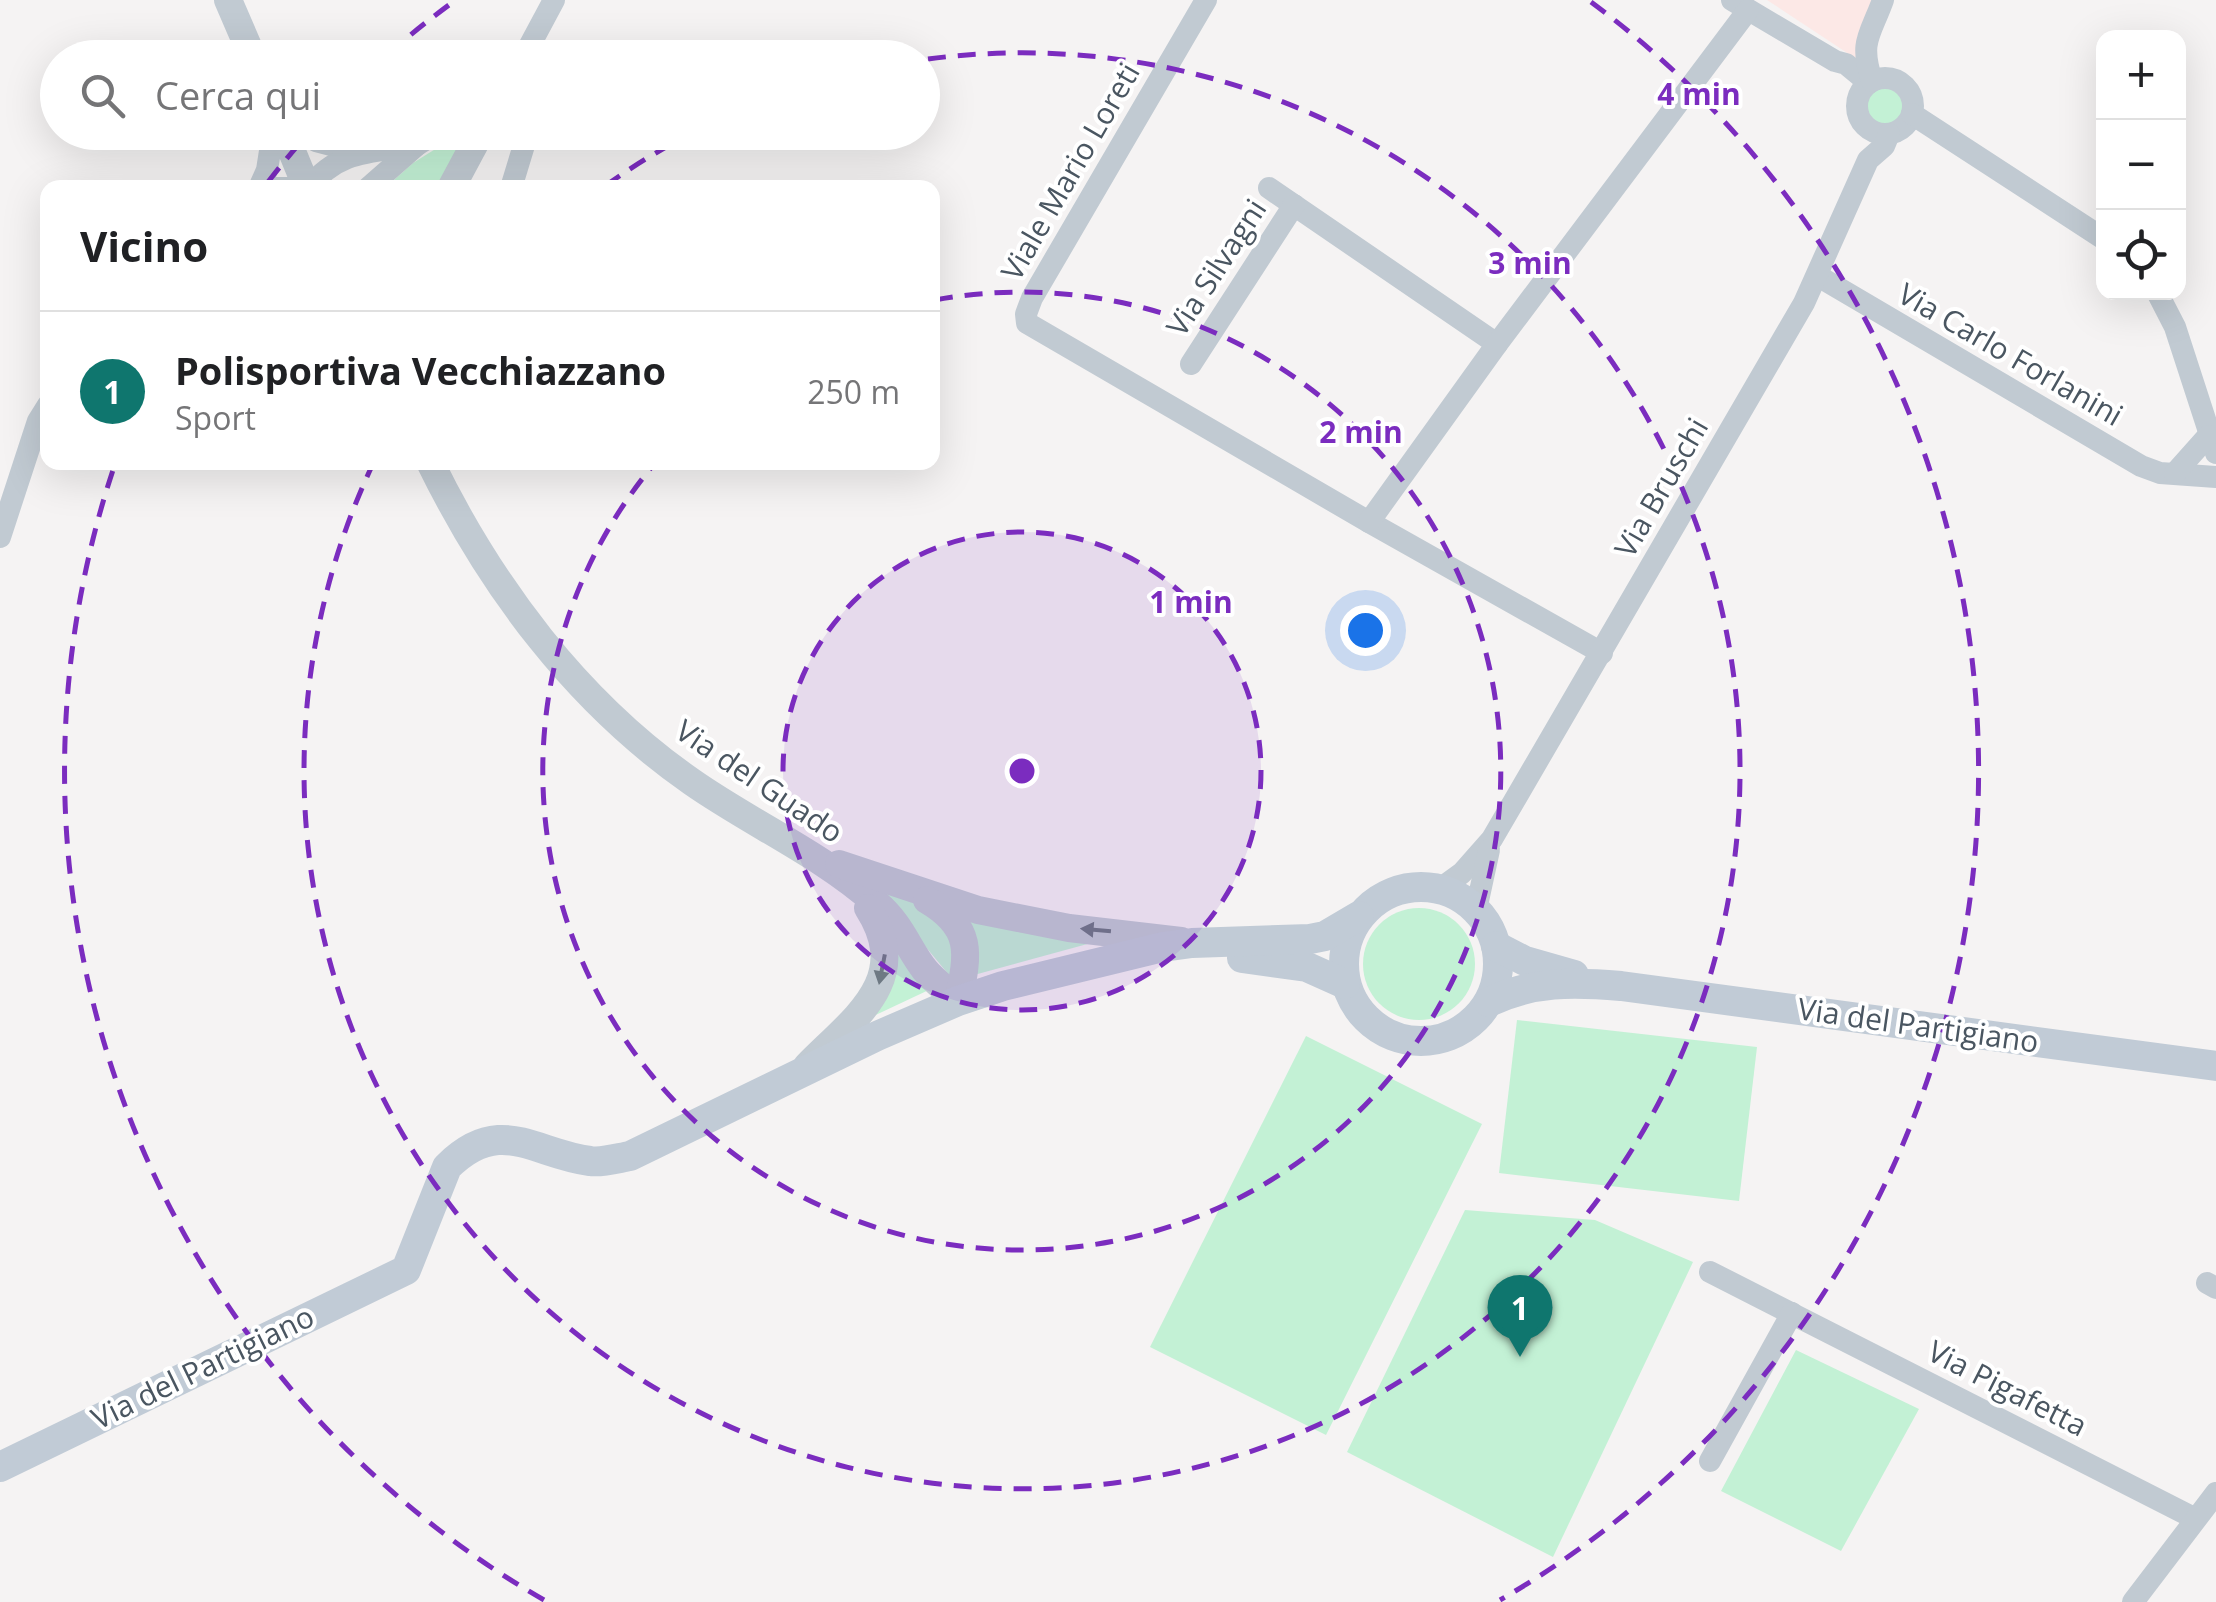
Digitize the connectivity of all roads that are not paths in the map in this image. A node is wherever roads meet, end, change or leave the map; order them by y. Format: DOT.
graph roads {
  1 [pos="228,0"];
  2 [pos="554,0"];
  3 [pos="1206,0"];
  4 [pos="1883,0"];
  5 [pos="1740,5"];
  6 [pos="245,40"];
  7 [pos="536,40"];
  8 [pos="1834,61"];
  9 [pos="1877,81"];
  10 [pos="1860,114"];
  11 [pos="1912,114"];
  12 [pos="1889,134"];
  13 [pos="271,150"];
  14 [pos="291,150"];
  15 [pos="350,150"];
  16 [pos="388,150"];
  17 [pos="411,150"];
  18 [pos="471,150"];
  19 [pos="523,150"];
  20 [pos="365,154"];
  21 [pos="1868,160"];
  22 [pos="263,180"];
  23 [pos="304,180"];
  24 [pos="314,180"];
  25 [pos="373,180"];
  26 [pos="455,180"];
  27 [pos="513,180"];
  28 [pos="1269,188"];
  29 [pos="1294,205"];
  30 [pos="2096,234"];
  31 [pos="1818,276"];
  32 [pos="2160,300"];
  33 [pos="1497,344"];
  34 [pos="1191,364"];
  35 [pos="40,418"];
  36 [pos="2212,445"];
  37 [pos="434,470"];
  38 [pos="2176,473"];
  39 [pos="2216,477"];
  40 [pos="1369,522"];
  41 [pos="0,537"];
  42 [pos="1602,653"];
  43 [pos="1492,840"];
  44 [pos="808,852"];
  45 [pos="849,882"];
  46 [pos="906,887"];
  47 [pos="1440,889"];
  48 [pos="1476,910"];
  49 [pos="1359,916"];
  50 [pos="1192,943"];
  51 [pos="1496,946"];
  52 [pos="1104,962"];
  53 [pos="1345,984"];
  54 [pos="1621,986"];
  55 [pos="958,1001"];
  56 [pos="1489,1002"];
  57 [pos="2216,1066"];
  58 [pos="802,1072"];
  59 [pos="1710,1272"];
  60 [pos="1792,1313"];
  61 [pos="1710,1460"];
  62 [pos="0,1467"];
  63 [pos="2216,1493"];
  64 [pos="2194,1518"];
  65 [pos="2133,1602"];
  1 -- 6 [label="street"];
  2 -- 7 [label="street"];
  3 -- 40 [label="street, Viale Mario Loreti"];
  4 -- 9 [label="street"];
  5 -- 8 [label="street"];
  5 -- 33 [label="street"];
  8 -- 9 [label="street"];
  8 -- 10 [label="street"];
  9 -- 10 [label="street"];
  9 -- 11 [label="street"];
  10 -- 12 [label="street"];
  10 -- 21 [label="street"];
  11 -- 12 [label="street"];
  11 -- 30 [label="street"];
  12 -- 21 [label="street, Via Bruschi"];
  13 -- 22 [label="street"];
  14 -- 23 [label="street"];
  15 -- 20 [label="street"];
  16 -- 20 [label="street"];
  17 -- 25 [label="street"];
  18 -- 26 [label="street"];
  19 -- 27 [label="street"];
  20 -- 24 [label="street"];
  21 -- 31 [label="street, Via Bruschi"];
  28 -- 29 [label="street, Via Silvagni"];
  29 -- 33 [label="street, Via Silvagni"];
  29 -- 34 [label="street, Via Silvagni"];
  31 -- 38 [label="street, Via Carlo Forlanini"];
  31 -- 42 [label="street, Via Bruschi"];
  32 -- 36 [label="street"];
  33 -- 40 [label="street"];
  35 -- 41 [label="street"];
  36 -- 38 [label="street"];
  37 -- 44 [label="street, Via del Guado"];
  38 -- 39 [label="street, Via Carlo Forlanini"];
  40 -- 42 [label="street, Viale Mario Loreti"];
  42 -- 43 [label="street, Via Bruschi"];
  43 -- 47 [label="street, Via Bruschi"];
  43 -- 48 [label="street, Via Bruschi"];
  44 -- 45 [label="street, Via del Guado"];
  44 -- 46 [label="street"];
  45 -- 55 [label="street, Via del Guado"];
  45 -- 58 [label="street, one-way"];
  50 -- 46 [label="street, one-way"];
  46 -- 55 [label="street"];
  47 -- 48 [label="main road"];
  47 -- 49 [label="main road"];
  48 -- 51 [label="main road"];
  49 -- 50 [label="main road"];
  49 -- 53 [label="main road"];
  50 -- 52 [label="main road"];
  51 -- 54 [label="main road, Via del Partigiano"];
  51 -- 56 [label="main road"];
  52 -- 53 [label="main road"];
  52 -- 55 [label="main road"];
  53 -- 56 [label="main road"];
  54 -- 56 [label="main road, Via del Partigiano"];
  54 -- 57 [label="main road, Via del Partigiano"];
  55 -- 58 [label="main road"];
  58 -- 62 [label="main road, Via del Partigiano"];
  59 -- 60 [label="street, Via Pigafetta"];
  60 -- 61 [label="street"];
  60 -- 64 [label="street, Via Pigafetta"];
  63 -- 64 [label="street"];
  64 -- 65 [label="street"];
}
